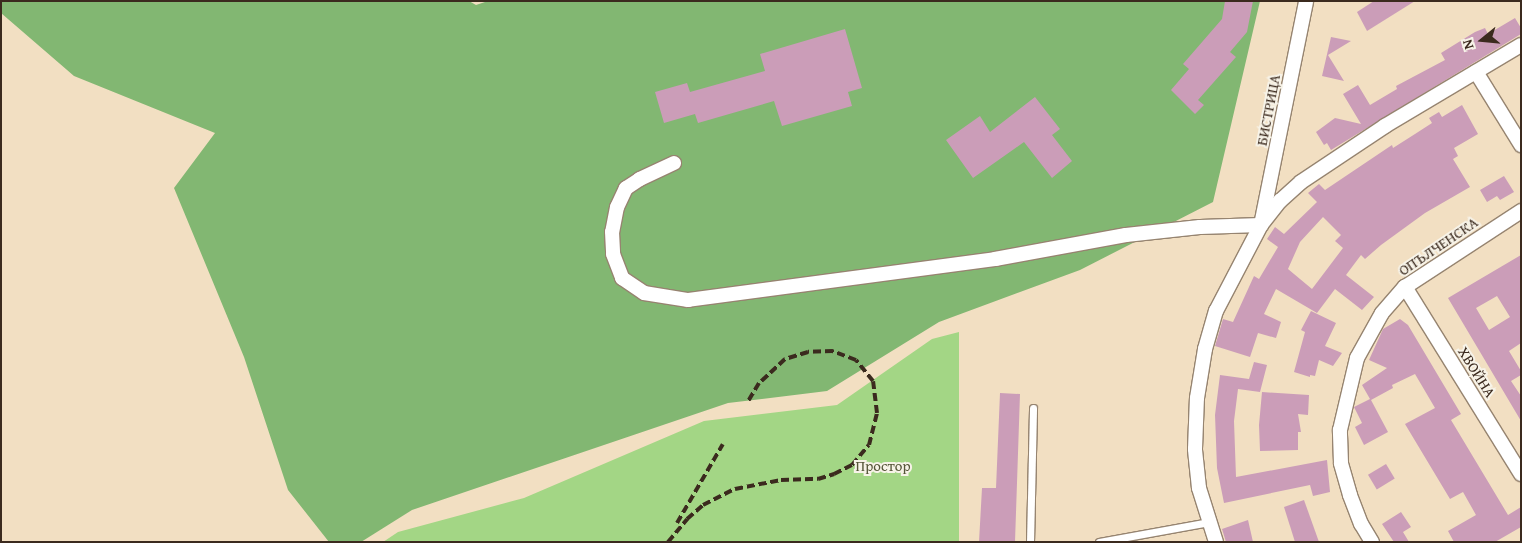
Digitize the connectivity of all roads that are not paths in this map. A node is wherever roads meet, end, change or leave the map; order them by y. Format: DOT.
graph roads {
  1 [pos="1306,1"];
  2 [pos="1521,45"];
  3 [pos="1476,72"];
  4 [pos="1521,145"];
  5 [pos="674,163"];
  6 [pos="1521,211"];
  7 [pos="1261,225"];
  8 [pos="1405,287"];
  9 [pos="1033,408"];
  10 [pos="1521,474"];
  11 [pos="1209,522"];
  12 [pos="1030,542"];
  13 [pos="1099,542"];
  14 [pos="1216,542"];
  15 [pos="1372,542"];
  1 -- 7 [label="street, БИСТРИЦА"];
  2 -- 3 [label="street"];
  3 -- 4 [label="street"];
  3 -- 7 [label="street"];
  5 -- 7 [label="street"];
  6 -- 8 [label="street, ОПЪЛЧЕНСКА"];
  7 -- 11 [label="street"];
  8 -- 10 [label="street, ХВОЙНА"];
  8 -- 15 [label="street, ОПЪЛЧЕНСКА"];
  9 -- 12 [label="lane"];
  11 -- 13 [label="lane"];
  11 -- 14 [label="street"];
}
